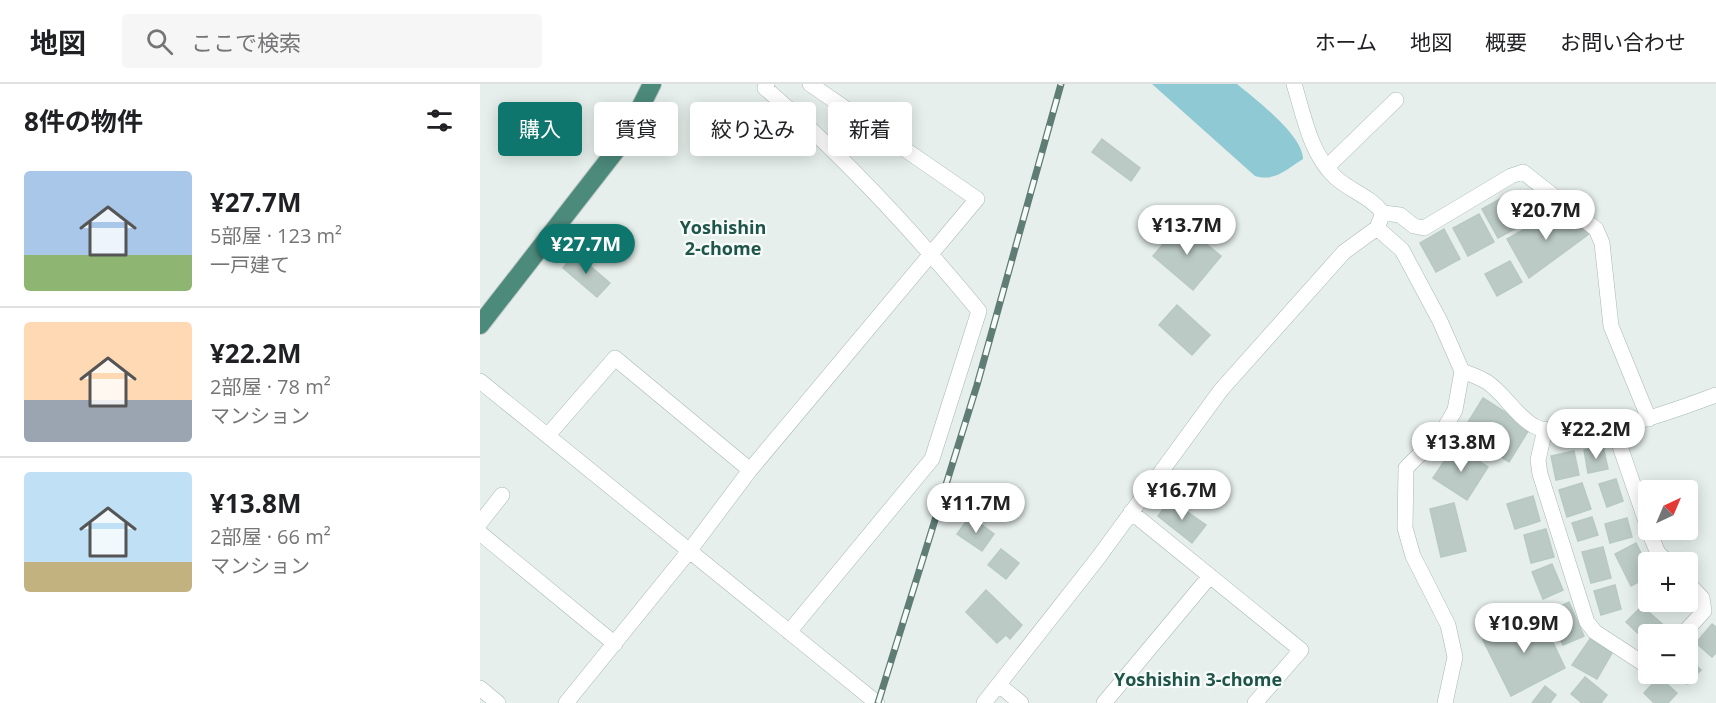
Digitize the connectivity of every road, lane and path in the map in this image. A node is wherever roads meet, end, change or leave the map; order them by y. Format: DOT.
graph roads {
  1 [pos="652,84"];
  2 [pos="767,84"];
  3 [pos="810,84"];
  4 [pos="1294,84"];
  5 [pos="1396,100"];
  6 [pos="1327,167"];
  7 [pos="1383,213"];
  8 [pos="1377,228"];
  9 [pos="932,254"];
  10 [pos="480,325"];
  11 [pos="1462,371"];
  12 [pos="480,381"];
  13 [pos="1716,395"];
  14 [pos="1649,419"];
  15 [pos="1613,426"];
  16 [pos="1545,429"];
  17 [pos="549,434"];
  18 [pos="750,470"];
  19 [pos="502,495"];
  20 [pos="1131,512"];
  21 [pos="480,523"];
  22 [pos="480,533"];
  23 [pos="690,550"];
  24 [pos="1658,552"];
  25 [pos="1210,576"];
  26 [pos="1698,594"];
  27 [pos="1693,624"];
  28 [pos="789,632"];
  29 [pos="615,644"];
  30 [pos="1638,660"];
  31 [pos="999,685"];
  32 [pos="480,688"];
  33 [pos="498,703"];
  34 [pos="566,703"];
  35 [pos="877,703"];
  36 [pos="984,703"];
  37 [pos="1021,703"];
  38 [pos="1104,703"];
  39 [pos="1255,703"];
  40 [pos="1445,703"];
  1 -- 10 [label="highway"];
  2 -- 9 [label="street"];
  3 -- 9 [label="street"];
  4 -- 6 [label="street"];
  5 -- 6 [label="street"];
  6 -- 7 [label="street"];
  7 -- 8 [label="street"];
  7 -- 14 [label="street"];
  8 -- 11 [label="street"];
  8 -- 20 [label="street"];
  9 -- 18 [label="street"];
  9 -- 28 [label="street"];
  11 -- 16 [label="street"];
  11 -- 40 [label="street"];
  12 -- 17 [label="street"];
  13 -- 14 [label="street"];
  14 -- 15 [label="street"];
  15 -- 16 [label="street"];
  15 -- 24 [label="street"];
  16 -- 30 [label="street"];
  17 -- 18 [label="street"];
  17 -- 23 [label="street"];
  18 -- 23 [label="street"];
  19 -- 21 [label="street"];
  20 -- 25 [label="street"];
  20 -- 31 [label="street"];
  22 -- 29 [label="street"];
  23 -- 28 [label="street"];
  23 -- 29 [label="street"];
  25 -- 38 [label="street"];
  25 -- 39 [label="street"];
  26 -- 27 [label="street"];
  28 -- 35 [label="street"];
  29 -- 34 [label="street"];
  31 -- 36 [label="street"];
  31 -- 37 [label="street"];
  32 -- 33 [label="street"];
}
